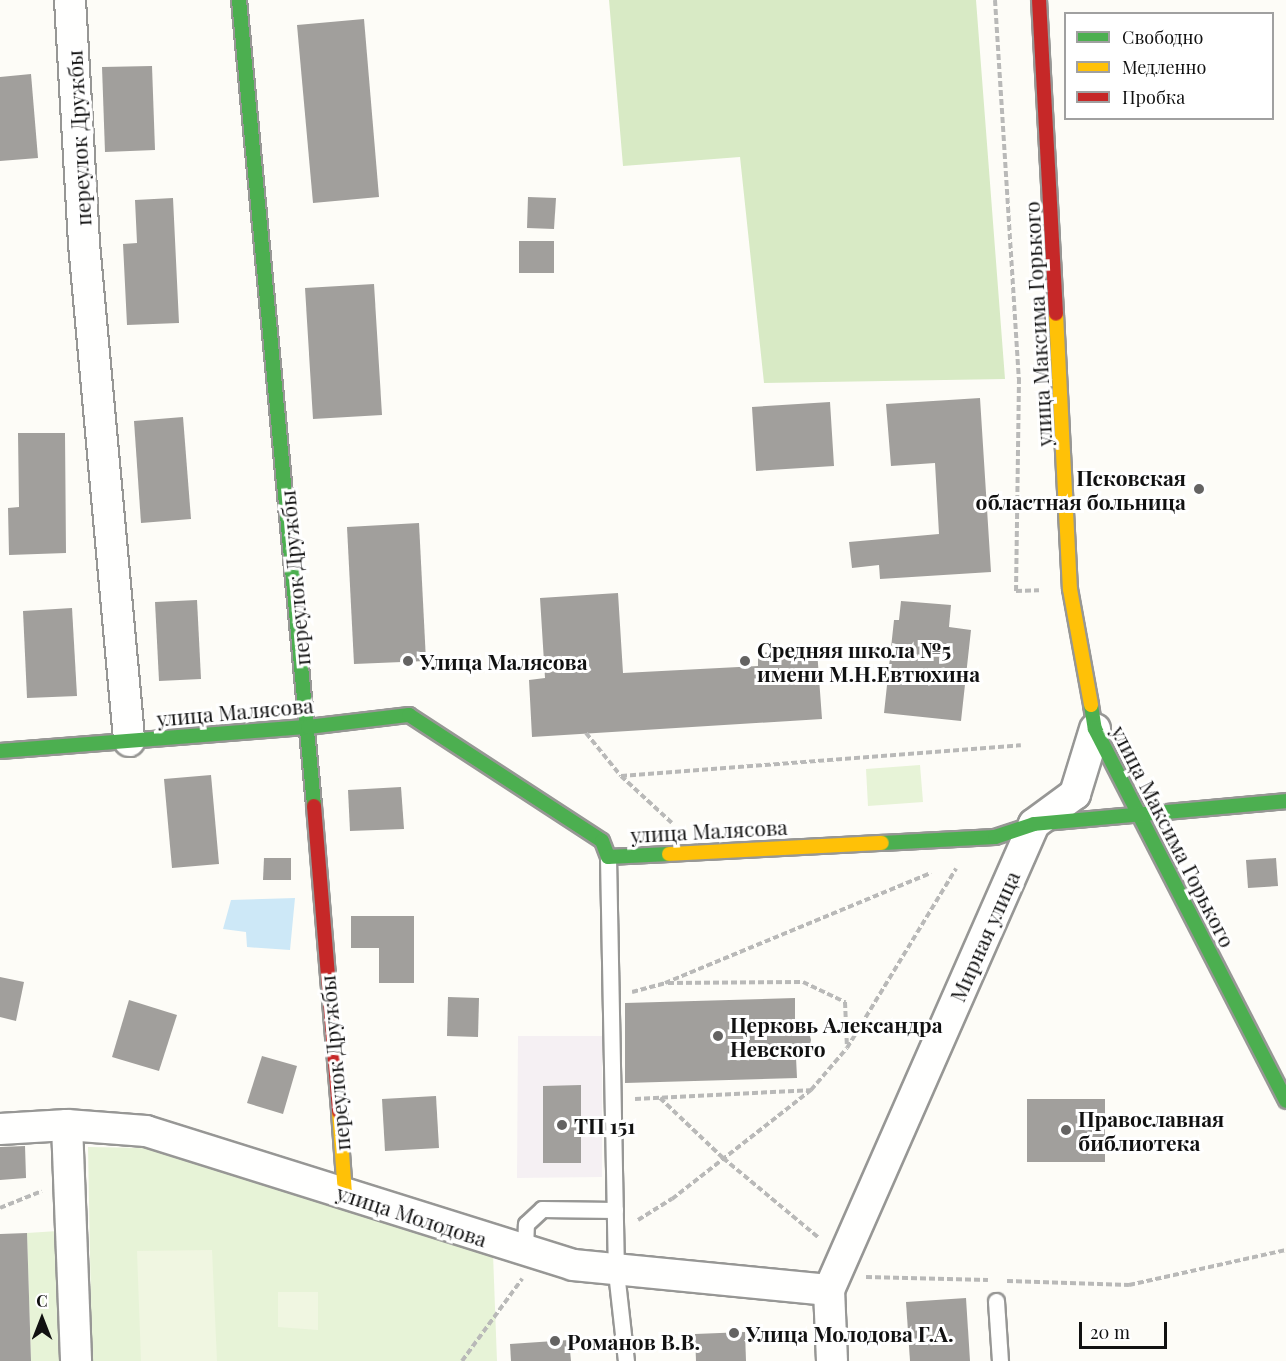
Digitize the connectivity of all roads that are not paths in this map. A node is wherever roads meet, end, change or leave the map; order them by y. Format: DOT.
graph roads {
  1 [pos="70,0"];
  2 [pos="239,0"];
  3 [pos="1039,0"];
  4 [pos="308,727"];
  5 [pos="1095,729"];
  6 [pos="129,741"];
  7 [pos="0,751"];
  8 [pos="1286,801"];
  9 [pos="1137,815"];
  10 [pos="1034,824"];
  11 [pos="608,856"];
  12 [pos="1286,1101"];
  13 [pos="68,1125"];
  14 [pos="0,1129"];
  15 [pos="345,1193"];
  16 [pos="615,1210"];
  17 [pos="532,1252"];
  18 [pos="616,1272"];
  19 [pos="832,1283"];
  20 [pos="996,1301"];
  21 [pos="76,1361"];
  22 [pos="626,1361"];
  23 [pos="832,1361"];
  24 [pos="1000,1361"];
  1 -- 6 [label="street, переулок Дружбы"];
  2 -- 4 [label="street, переулок Дружбы"];
  3 -- 5 [label="street, улица Максима Горького"];
  4 -- 6 [label="street, улица Малясова"];
  4 -- 11 [label="street, улица Малясова"];
  4 -- 15 [label="street, переулок Дружбы"];
  5 -- 9 [label="street, улица Максима Горького"];
  5 -- 10 [label="street"];
  6 -- 7 [label="street, улица Малясова"];
  8 -- 9 [label="street, улица Малясова"];
  9 -- 10 [label="street, улица Малясова"];
  9 -- 12 [label="street, улица Максима Горького"];
  10 -- 11 [label="street, улица Малясова"];
  10 -- 19 [label="street, Мирная улица"];
  11 -- 16 [label="lane"];
  13 -- 14 [label="street, улица Молодова"];
  13 -- 15 [label="street, улица Молодова"];
  13 -- 21 [label="street"];
  15 -- 17 [label="street, улица Молодова"];
  16 -- 17 [label="lane"];
  16 -- 18 [label="lane"];
  17 -- 18 [label="street, улица Молодова"];
  18 -- 19 [label="street, улица Молодова"];
  18 -- 22 [label="lane"];
  19 -- 23 [label="street, Мирная улица"];
  20 -- 24 [label="lane"];
}
